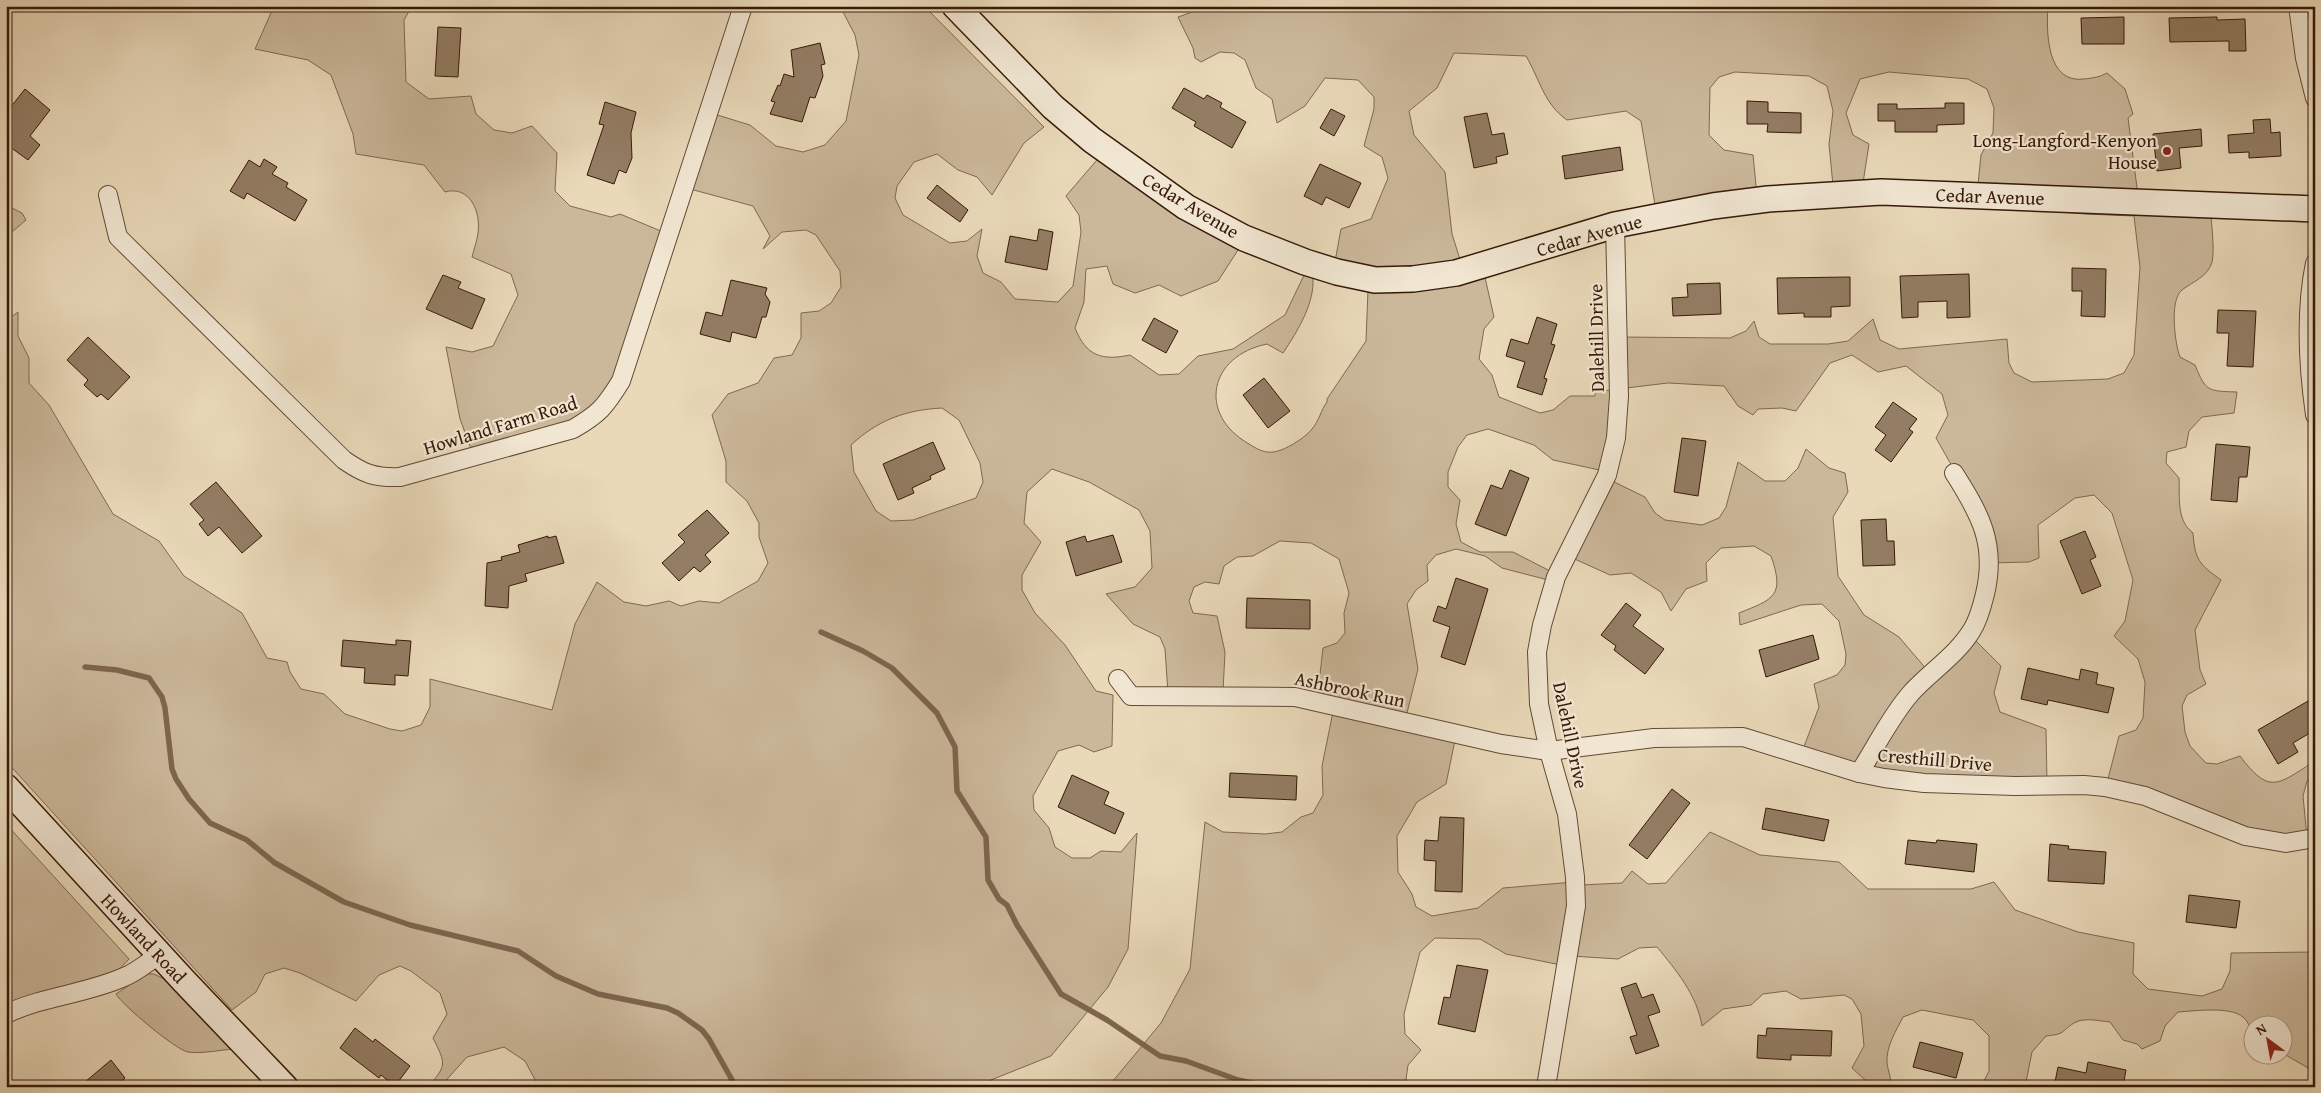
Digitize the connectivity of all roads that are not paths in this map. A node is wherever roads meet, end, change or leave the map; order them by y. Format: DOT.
graph roads {
  1 [pos="743,6"];
  2 [pos="955,6"];
  3 [pos="2298,6"];
  4 [pos="2315,98"];
  5 [pos="108,195"];
  6 [pos="2315,209"];
  7 [pos="1615,225"];
  8 [pos="2315,264"];
  9 [pos="2315,415"];
  10 [pos="1954,473"];
  11 [pos="1118,679"];
  12 [pos="1549,751"];
  13 [pos="1859,773"];
  14 [pos="6,787"];
  15 [pos="2315,838"];
  16 [pos="160,954"];
  17 [pos="6,1014"];
  18 [pos="285,1087"];
  19 [pos="1546,1087"];
  1 -- 5 [label="street, Howland Farm Road"];
  2 -- 7 [label="street, Cedar Avenue"];
  3 -- 4 [label="street"];
  6 -- 7 [label="street, Cedar Avenue"];
  7 -- 12 [label="street, Dalehill Drive"];
  8 -- 9 [label="street"];
  10 -- 13 [label="street"];
  11 -- 12 [label="street, Ashbrook Run"];
  12 -- 13 [label="street, Cresthill Drive"];
  12 -- 19 [label="street, Dalehill Drive"];
  13 -- 15 [label="street, Cresthill Drive"];
  14 -- 16 [label="street, Howland Road"];
  16 -- 17 [label="street"];
  16 -- 18 [label="street, Howland Road"];
}
